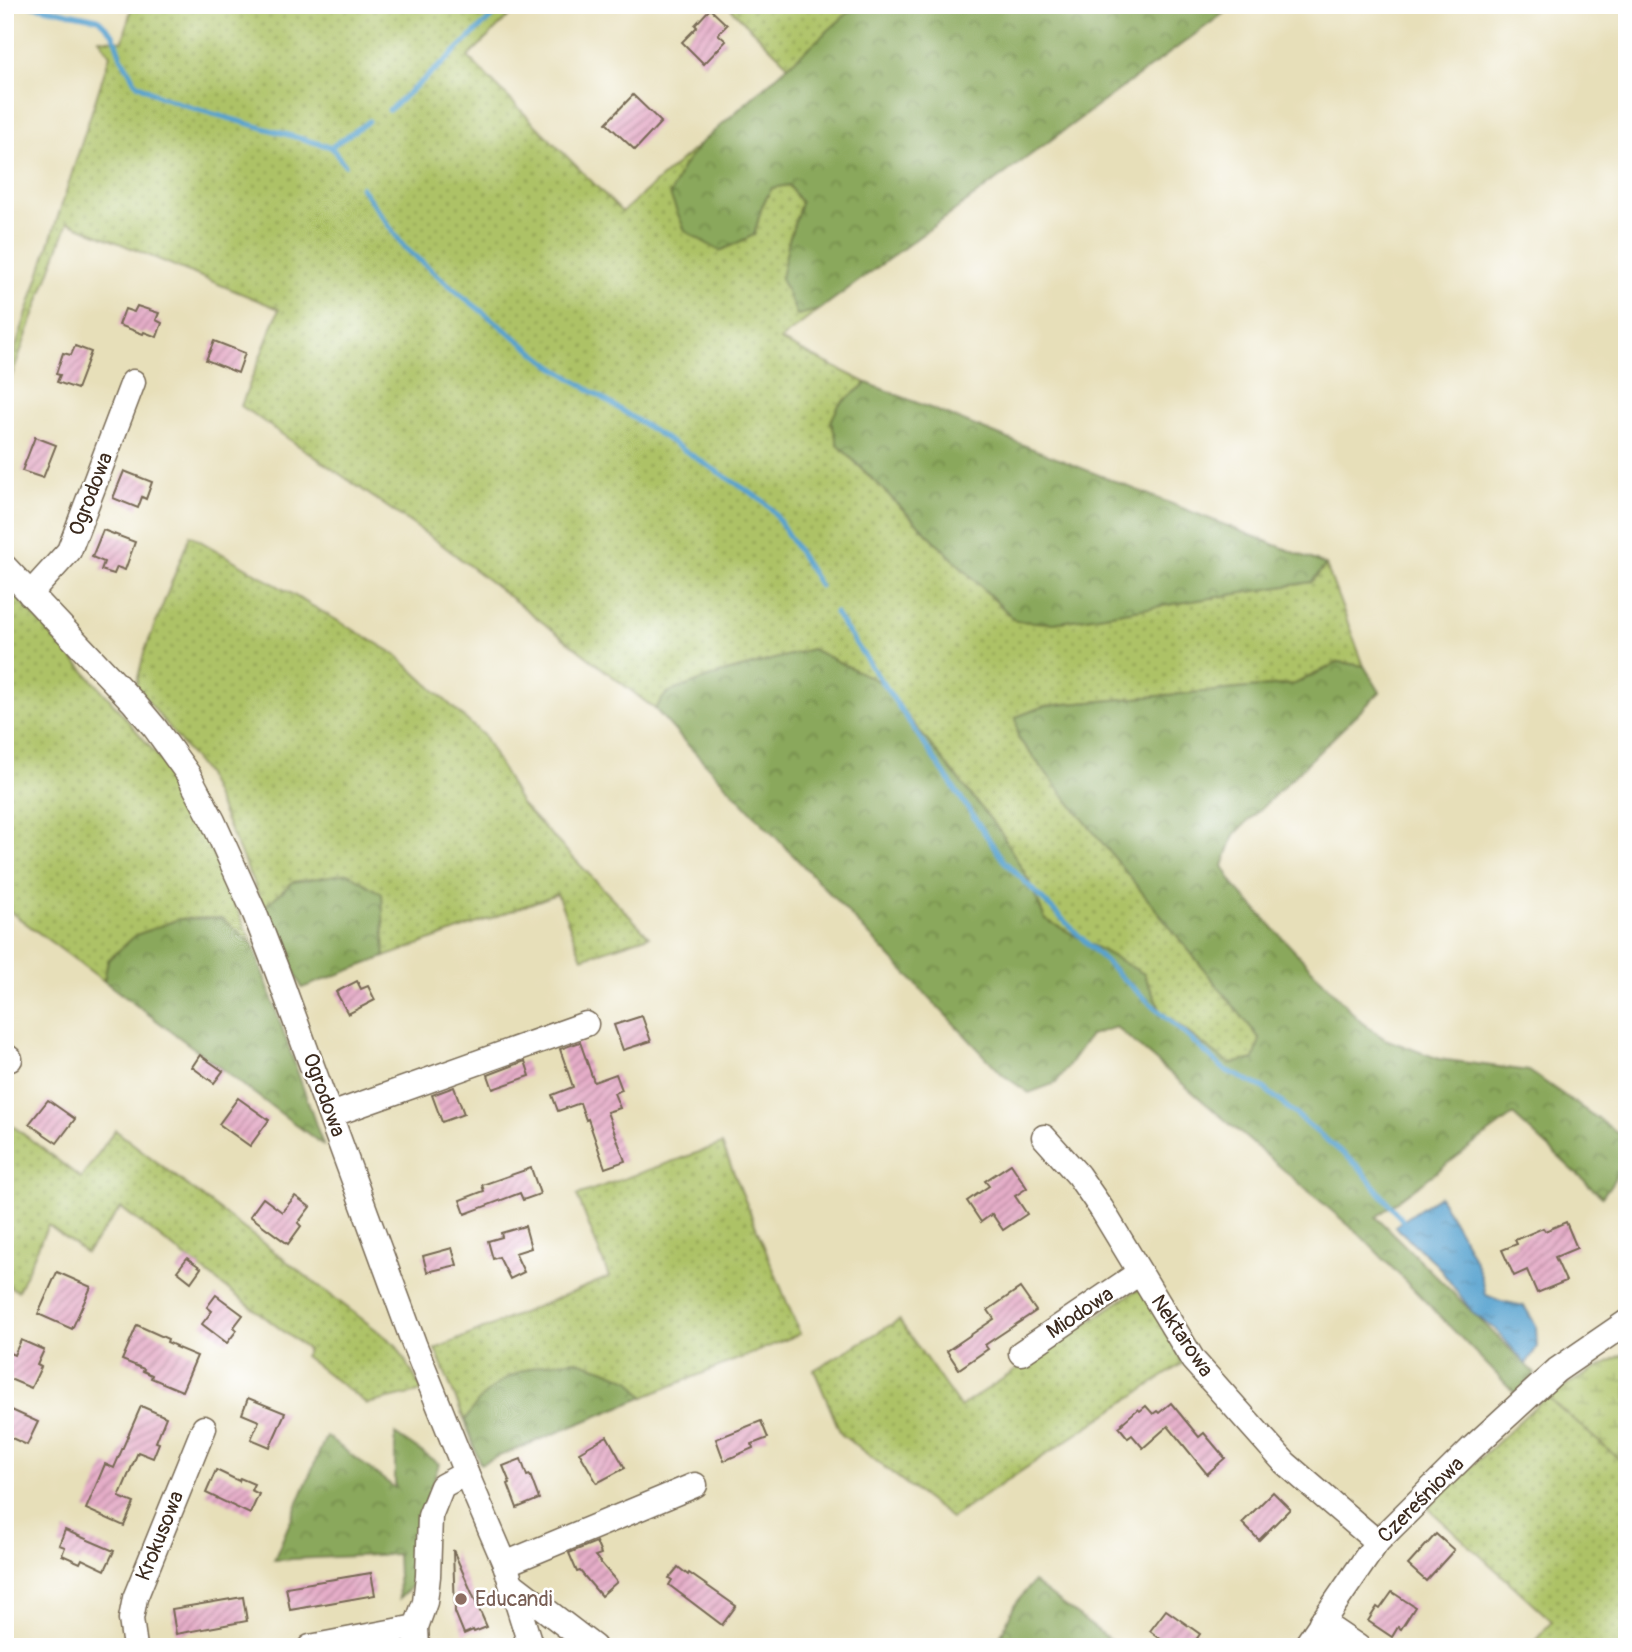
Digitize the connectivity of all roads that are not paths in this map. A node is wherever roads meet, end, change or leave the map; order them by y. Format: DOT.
graph roads {
  1 [pos="133,382"];
  2 [pos="5,567"];
  3 [pos="30,594"];
  4 [pos="586,1024"];
  5 [pos="331,1115"];
  6 [pos="1044,1138"];
  7 [pos="1139,1273"];
  8 [pos="1627,1322"];
  9 [pos="1021,1353"];
  10 [pos="204,1429"];
  11 [pos="466,1473"];
  12 [pos="695,1485"];
  13 [pos="1377,1542"];
  14 [pos="509,1574"];
  15 [pos="1321,1622"];
  16 [pos="416,1637"];
  17 [pos="583,1644"];
  18 [pos="135,1647"];
  19 [pos="310,1647"];
  20 [pos="531,1647"];
  21 [pos="1305,1647"];
  22 [pos="1358,1647"];
  1 -- 3 [label="street, Ogrodowa"];
  2 -- 3 [label="street, Ogrodowa"];
  3 -- 5 [label="street, Ogrodowa"];
  4 -- 5 [label="street"];
  5 -- 11 [label="street, Ogrodowa"];
  6 -- 7 [label="street, Nektarowa"];
  7 -- 9 [label="street, Miodowa"];
  7 -- 13 [label="street, Nektarowa"];
  8 -- 13 [label="street, Czereśniowa"];
  10 -- 18 [label="street, Krokusowa"];
  11 -- 14 [label="street, Ogrodowa"];
  11 -- 16 [label="street"];
  12 -- 14 [label="street"];
  13 -- 15 [label="street, Czereśniowa"];
  14 -- 17 [label="street"];
  14 -- 20 [label="street, Ogrodowa"];
  15 -- 21 [label="street, Czereśniowa"];
  15 -- 22 [label="street"];
  16 -- 19 [label="street"];
}
